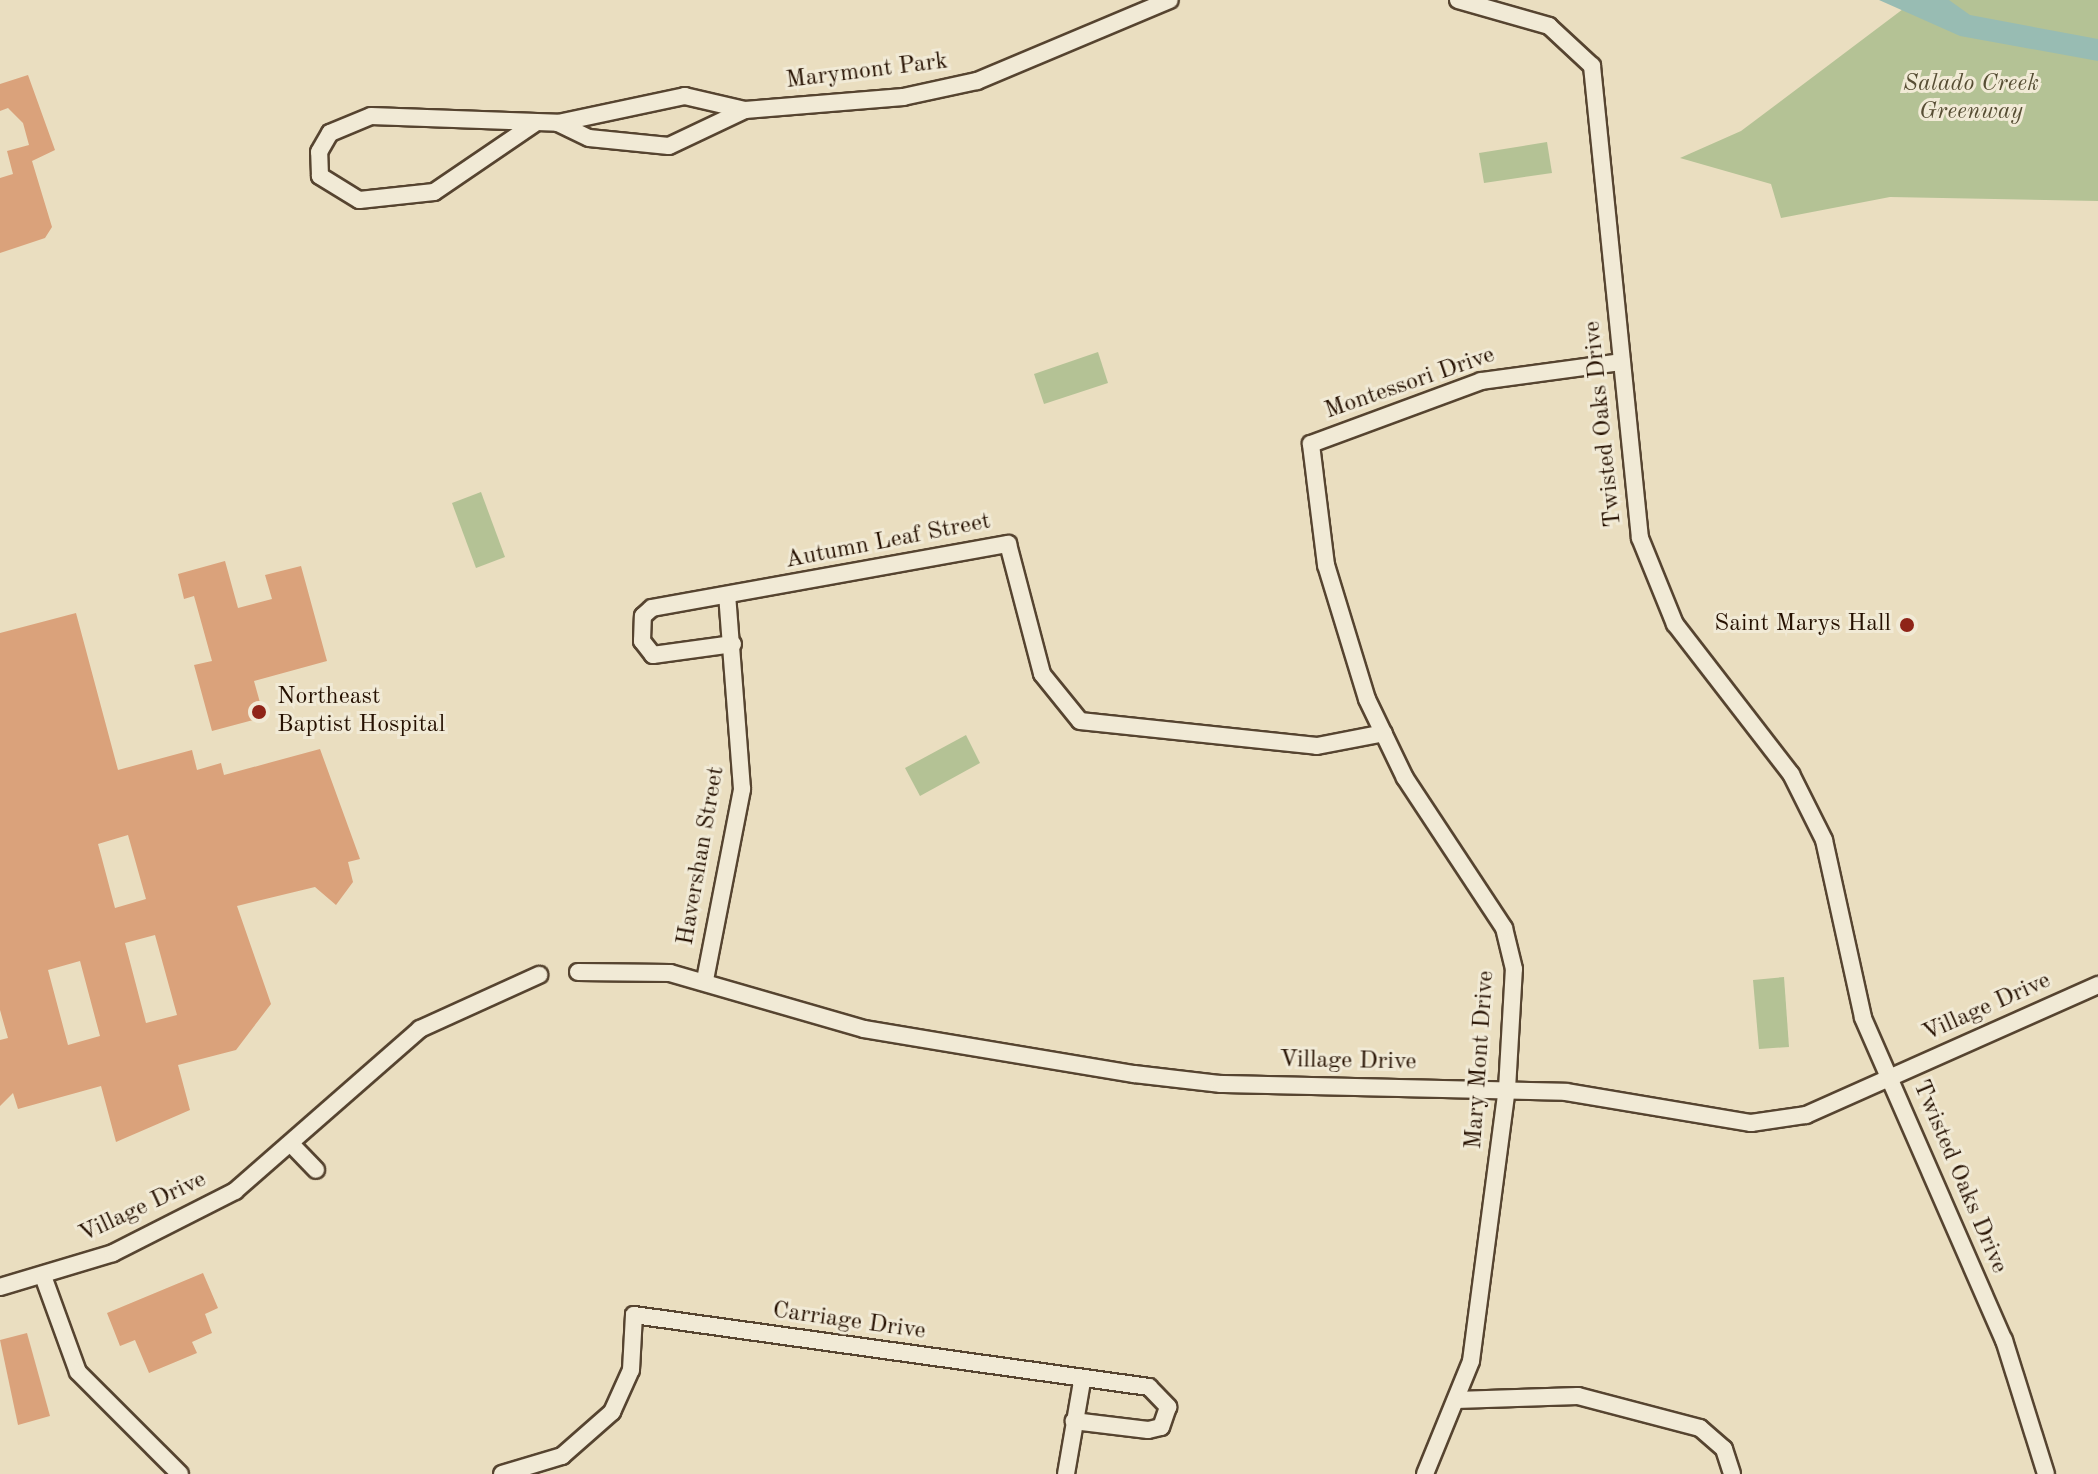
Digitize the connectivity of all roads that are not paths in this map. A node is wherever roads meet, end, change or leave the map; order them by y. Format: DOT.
graph roads {
  1 [pos="1170,0"];
  2 [pos="1458,0"];
  3 [pos="745,110"];
  4 [pos="558,123"];
  5 [pos="534,124"];
  6 [pos="1622,362"];
  7 [pos="1311,444"];
  8 [pos="727,596"];
  9 [pos="733,644"];
  10 [pos="1384,733"];
  11 [pos="578,972"];
  12 [pos="539,975"];
  13 [pos="705,980"];
  14 [pos="2098,985"];
  15 [pos="1891,1079"];
  16 [pos="1507,1089"];
  17 [pos="293,1146"];
  18 [pos="316,1170"];
  19 [pos="43,1276"];
  20 [pos="0,1287"];
  21 [pos="1082,1381"];
  22 [pos="1456,1400"];
  23 [pos="1074,1421"];
  24 [pos="525,1472"];
  25 [pos="180,1474"];
  26 [pos="502,1474"];
  27 [pos="1066,1474"];
  28 [pos="1425,1474"];
  29 [pos="1732,1474"];
  30 [pos="2046,1474"];
  1 -- 3 [label="street, Marymont Park"];
  2 -- 6 [label="street, Twisted Oaks Drive"];
  3 -- 4 [label="street, Marymont Park"];
  3 -- 4 [label="street, Marymont Park"];
  4 -- 5 [label="street, Marymont Park"];
  5 -- 5 [label="street, Marymont Park"];
  6 -- 7 [label="street, Montessori Drive"];
  6 -- 15 [label="street, Twisted Oaks Drive"];
  7 -- 10 [label="street, Mary Mont Drive"];
  8 -- 9 [label="street, Havershan Street"];
  8 -- 9 [label="street, Autumn Leaf Street"];
  8 -- 10 [label="street, Autumn Leaf Street"];
  9 -- 13 [label="street, Havershan Street"];
  10 -- 16 [label="street, Mary Mont Drive"];
  11 -- 13 [label="street, Village Drive"];
  12 -- 17 [label="street, Village Drive"];
  13 -- 16 [label="street, Village Drive"];
  14 -- 15 [label="street, Village Drive"];
  15 -- 16 [label="street, Village Drive"];
  15 -- 30 [label="street, Twisted Oaks Drive"];
  16 -- 22 [label="street, Mary Mont Drive"];
  17 -- 18 [label="street"];
  17 -- 19 [label="street, Village Drive"];
  19 -- 20 [label="street, Village Drive"];
  19 -- 25 [label="street"];
  21 -- 23 [label="street"];
  21 -- 23 [label="street, Carriage Drive"];
  21 -- 24 [label="street, Carriage Drive"];
  22 -- 28 [label="street, Mary Mont Drive"];
  22 -- 29 [label="street"];
  23 -- 27 [label="street"];
  24 -- 26 [label="street, Carriage Drive"];
}
